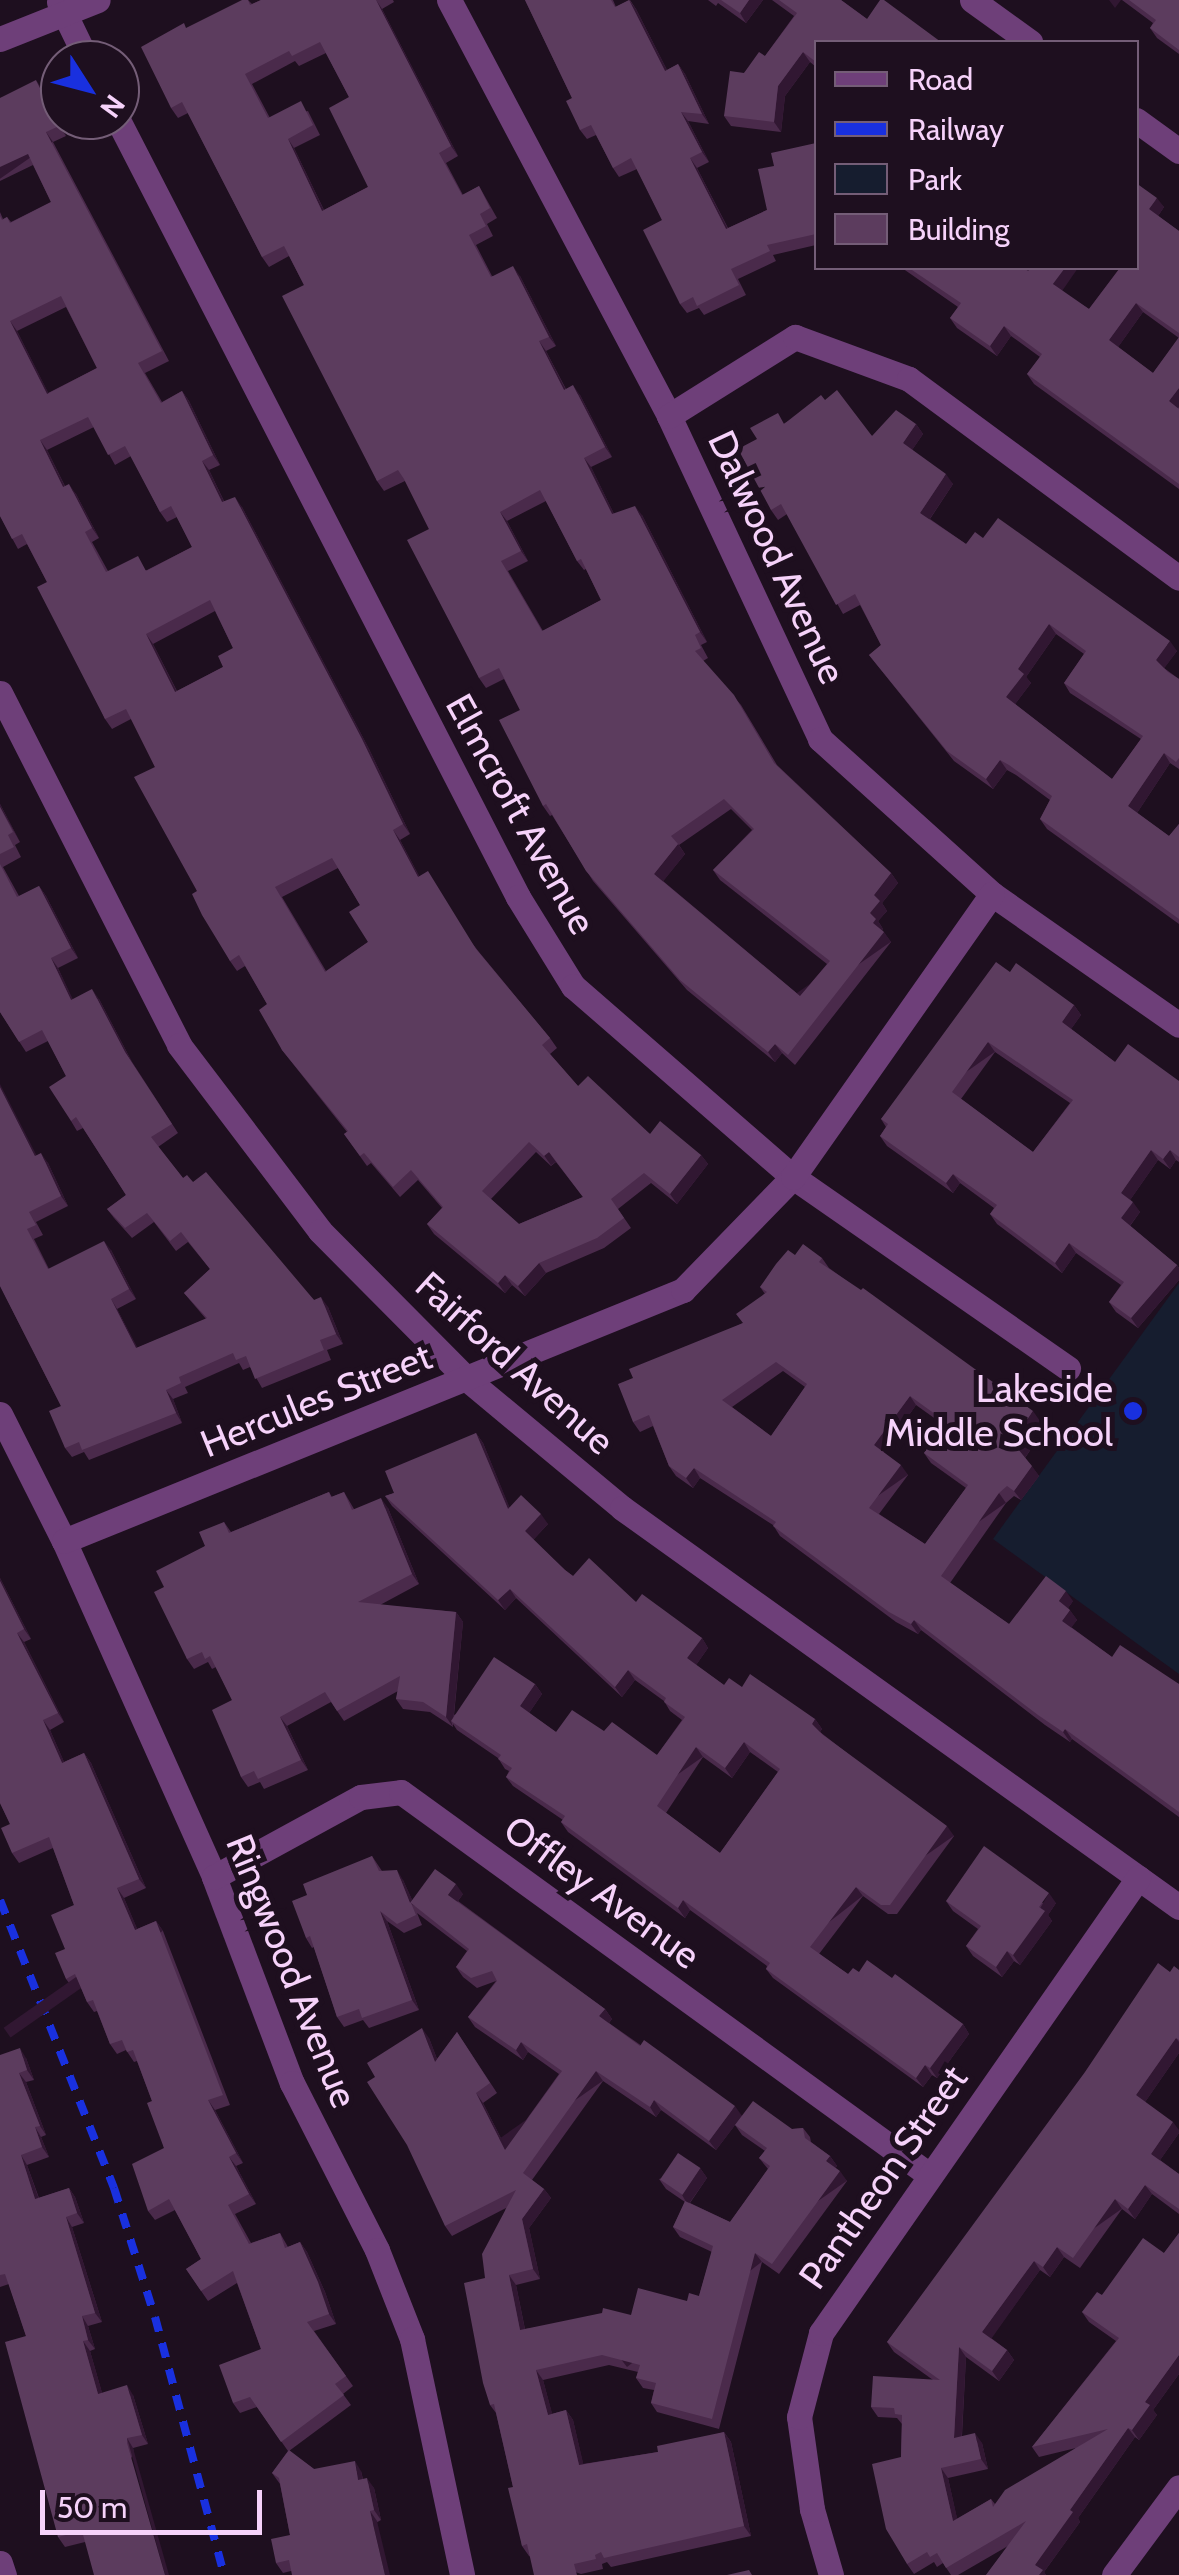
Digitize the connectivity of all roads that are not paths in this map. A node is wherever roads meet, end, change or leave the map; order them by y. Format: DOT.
graph roads {
  1 [pos="98,0"];
  2 [pos="450,0"];
  3 [pos="972,0"];
  4 [pos="61,7"];
  5 [pos="0,39"];
  6 [pos="78,40"];
  7 [pos="1027,40"];
  8 [pos="1139,122"];
  9 [pos="128,140"];
  10 [pos="1179,151"];
  11 [pos="669,416"];
  12 [pos="1179,578"];
  13 [pos="0,693"];
  14 [pos="992,894"];
  15 [pos="1179,1026"];
  16 [pos="793,1178"];
  17 [pos="1068,1368"];
  18 [pos="468,1380"];
  19 [pos="0,1414"];
  20 [pos="64,1541"];
  21 [pos="214,1877"];
  22 [pos="1138,1878"];
  23 [pos="1179,1907"];
  24 [pos="928,2174"];
  25 [pos="1179,2486"];
  26 [pos="0,2563"];
  27 [pos="827,2565"];
  28 [pos="4,2575"];
  29 [pos="462,2575"];
  30 [pos="1114,2575"];
  1 -- 4 [label="street"];
  2 -- 11 [label="street, Dalwood Avenue"];
  3 -- 7 [label="street"];
  4 -- 5 [label="street"];
  4 -- 6 [label="street"];
  8 -- 10 [label="street"];
  9 -- 16 [label="street, Elmcroft Avenue"];
  11 -- 12 [label="street"];
  11 -- 14 [label="street, Dalwood Avenue"];
  13 -- 18 [label="street, Fairford Avenue"];
  14 -- 15 [label="street, Dalwood Avenue"];
  14 -- 16 [label="street, Hercules Street"];
  16 -- 17 [label="street, Elmcroft Avenue"];
  16 -- 18 [label="street, Hercules Street"];
  18 -- 20 [label="street, Hercules Street"];
  18 -- 22 [label="street, Fairford Avenue"];
  19 -- 20 [label="street, Ringwood Avenue"];
  20 -- 21 [label="street, Ringwood Avenue"];
  21 -- 24 [label="street, Offley Avenue"];
  21 -- 29 [label="street, Ringwood Avenue"];
  22 -- 23 [label="street, Fairford Avenue"];
  22 -- 24 [label="street, Pantheon Street"];
  24 -- 27 [label="street, Pantheon Street"];
  25 -- 30 [label="street"];
  26 -- 28 [label="street"];
}
